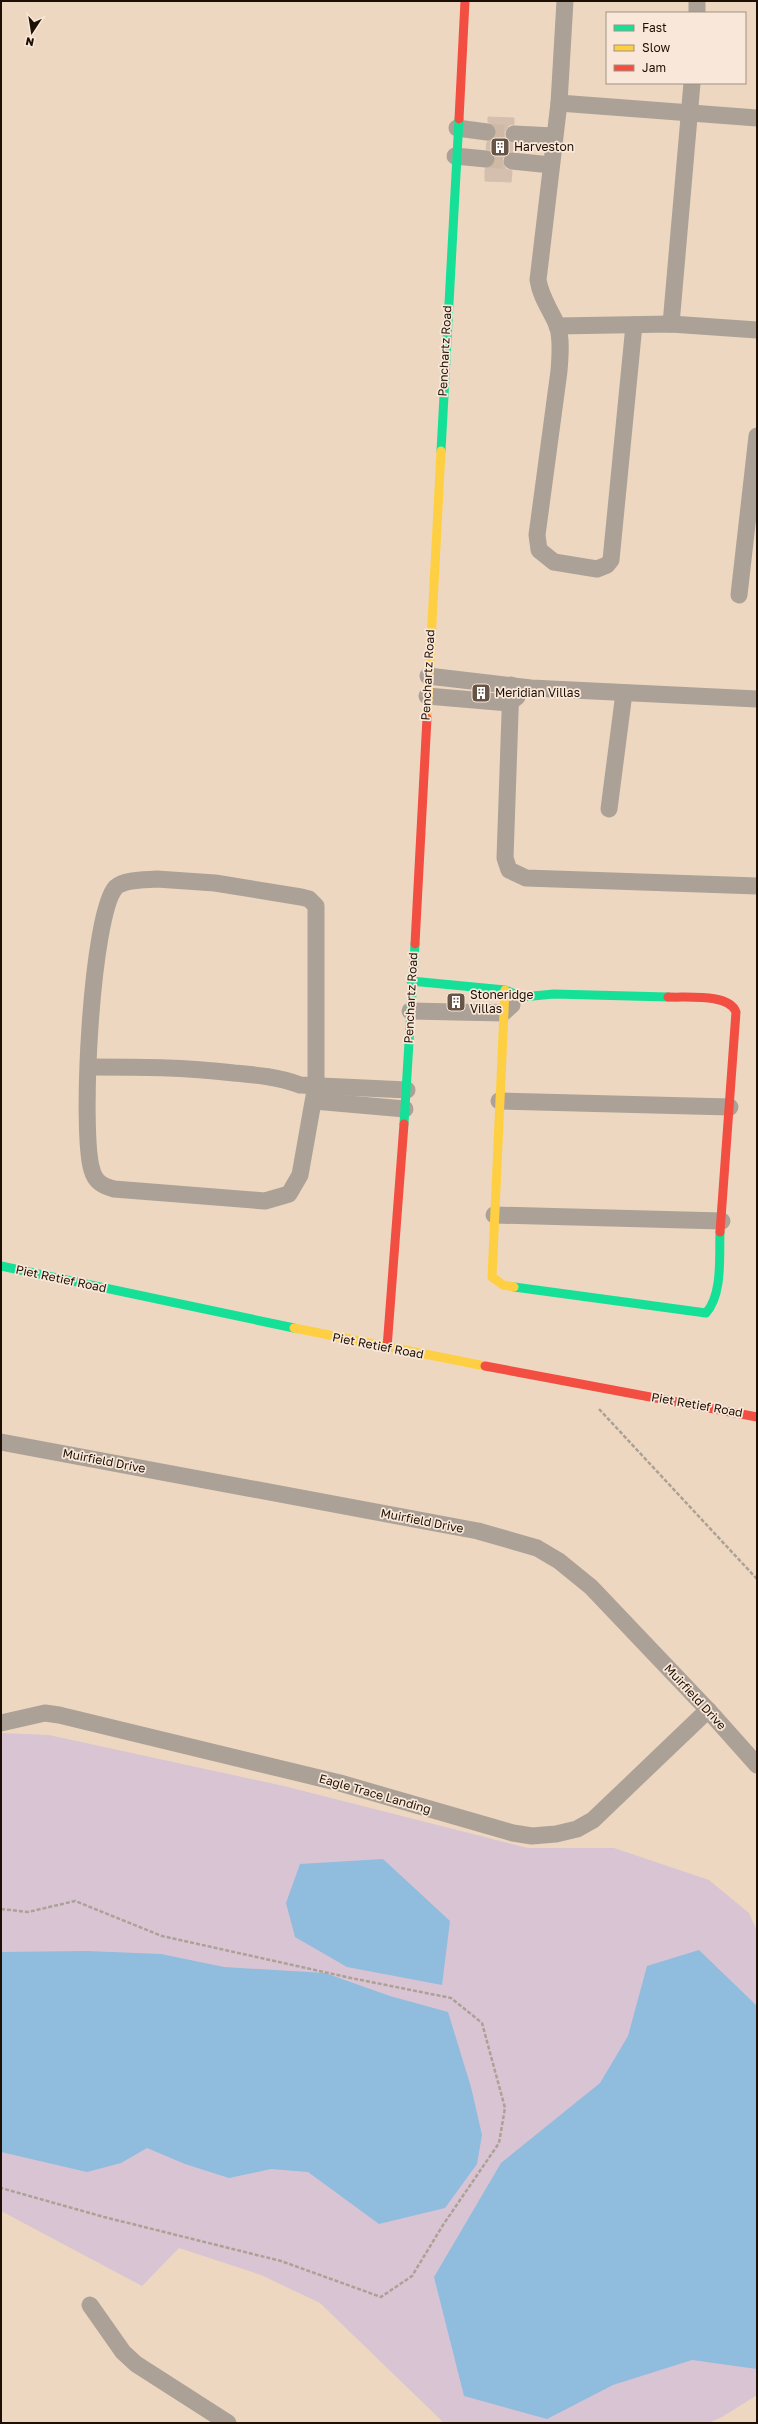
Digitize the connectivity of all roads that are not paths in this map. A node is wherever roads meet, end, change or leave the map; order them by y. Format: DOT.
graph roads {
  1 [pos="465,1"];
  2 [pos="565,1"];
  3 [pos="698,1"];
  4 [pos="697,12"];
  5 [pos="692,84"];
  6 [pos="559,103"];
  7 [pos="690,114"];
  8 [pos="757,118"];
  9 [pos="457,128"];
  10 [pos="487,132"];
  11 [pos="514,134"];
  12 [pos="554,136"];
  13 [pos="455,156"];
  14 [pos="486,159"];
  15 [pos="512,161"];
  16 [pos="551,165"];
  17 [pos="671,324"];
  18 [pos="634,325"];
  19 [pos="557,326"];
  20 [pos="757,330"];
  21 [pos="757,436"];
  22 [pos="739,596"];
  23 [pos="428,676"];
  24 [pos="511,685"];
  25 [pos="531,688"];
  26 [pos="624,693"];
  27 [pos="427,696"];
  28 [pos="757,698"];
  29 [pos="509,703"];
  30 [pos="609,809"];
  31 [pos="757,886"];
  32 [pos="411,981"];
  33 [pos="505,990"];
  34 [pos="522,998"];
  35 [pos="410,1011"];
  36 [pos="503,1013"];
  37 [pos="89,1067"];
  38 [pos="310,1090"];
  39 [pos="407,1090"];
  40 [pos="499,1101"];
  41 [pos="730,1107"];
  42 [pos="405,1109"];
  43 [pos="494,1215"];
  44 [pos="722,1221"];
  45 [pos="1,1266"];
  46 [pos="387,1348"];
  47 [pos="757,1417"];
  48 [pos="1,1442"];
  49 [pos="708,1710"];
  50 [pos="1,1723"];
  51 [pos="757,1765"];
  52 [pos="90,2305"];
  53 [pos="228,2423"];
  1 -- 9 [label="street, Penchartz Road"];
  2 -- 6 [label="street"];
  3 -- 4 [label="street"];
  5 -- 7 [label="street"];
  6 -- 7 [label="street"];
  6 -- 12 [label="street"];
  7 -- 8 [label="street"];
  7 -- 17 [label="street"];
  9 -- 10 [label="street"];
  9 -- 13 [label="street, Penchartz Road"];
  11 -- 12 [label="street"];
  12 -- 16 [label="street"];
  13 -- 14 [label="street"];
  13 -- 23 [label="street, Penchartz Road"];
  15 -- 16 [label="street"];
  16 -- 19 [label="street"];
  17 -- 18 [label="street"];
  17 -- 20 [label="street"];
  18 -- 19 [label="street"];
  18 -- 19 [label="street"];
  21 -- 22 [label="street"];
  23 -- 24 [label="street"];
  23 -- 27 [label="street, Penchartz Road"];
  24 -- 25 [label="street"];
  24 -- 29 [label="street"];
  25 -- 26 [label="street"];
  25 -- 29 [label="street"];
  26 -- 28 [label="street"];
  26 -- 30 [label="street"];
  27 -- 29 [label="street"];
  27 -- 32 [label="street, Penchartz Road"];
  29 -- 31 [label="street"];
  32 -- 33 [label="street"];
  32 -- 35 [label="street, Penchartz Road"];
  33 -- 34 [label="street"];
  33 -- 36 [label="street"];
  34 -- 36 [label="street"];
  34 -- 41 [label="street"];
  35 -- 36 [label="street"];
  35 -- 39 [label="street, Penchartz Road"];
  36 -- 40 [label="street"];
  37 -- 38 [label="street"];
  37 -- 38 [label="street"];
  37 -- 38 [label="street"];
  38 -- 39 [label="street"];
  38 -- 42 [label="street"];
  39 -- 42 [label="street, Penchartz Road"];
  40 -- 41 [label="street"];
  40 -- 43 [label="street"];
  41 -- 44 [label="street"];
  42 -- 46 [label="street, Penchartz Road"];
  43 -- 44 [label="street"];
  43 -- 44 [label="street"];
  45 -- 46 [label="street, Piet Retief Road"];
  46 -- 47 [label="street, Piet Retief Road"];
  48 -- 49 [label="street, Muirfield Drive"];
  49 -- 50 [label="street, Eagle Trace Landing"];
  49 -- 51 [label="street, Muirfield Drive"];
  52 -- 53 [label="street"];
}
